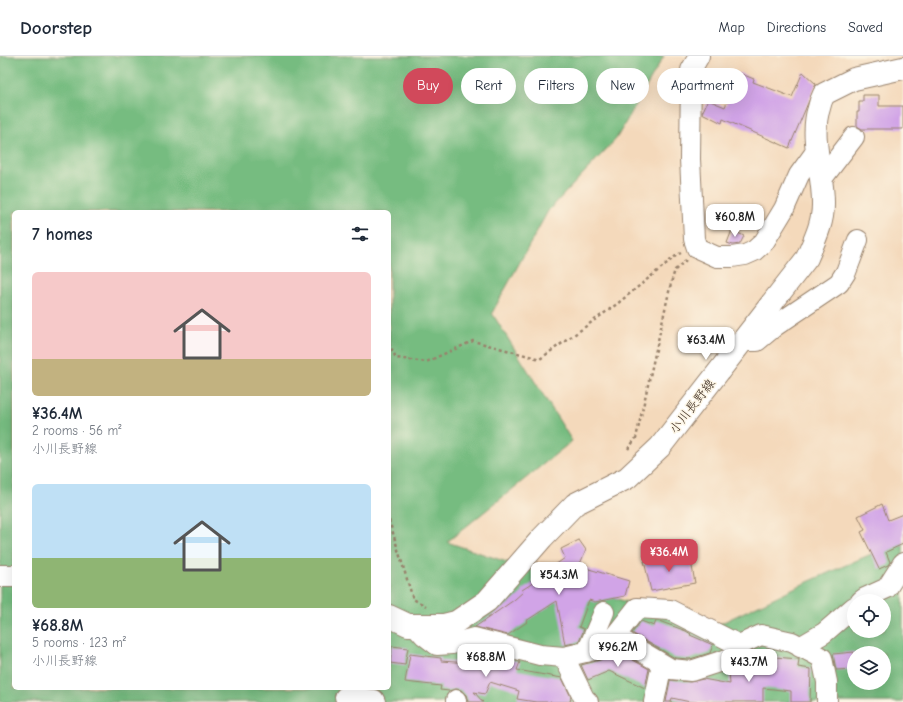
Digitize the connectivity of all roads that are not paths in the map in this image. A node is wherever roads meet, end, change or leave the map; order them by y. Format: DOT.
graph roads {
  1 [pos="699,56"];
  2 [pos="903,68"];
  3 [pos="854,137"];
  4 [pos="818,150"];
  5 [pos="821,180"];
  6 [pos="858,240"];
  7 [pos="743,341"];
  8 [pos="903,563"];
  9 [pos="0,576"];
  10 [pos="12,576"];
  11 [pos="874,594"];
  12 [pos="604,612"];
  13 [pos="847,613"];
  14 [pos="391,617"];
  15 [pos="415,625"];
  16 [pos="615,636"];
  17 [pos="739,645"];
  18 [pos="800,647"];
  19 [pos="587,652"];
  20 [pos="564,657"];
  21 [pos="662,664"];
  22 [pos="345,697"];
  23 [pos="584,701"];
  24 [pos="375,702"];
  25 [pos="654,702"];
  26 [pos="827,702"];
  1 -- 4 [label="street"];
  2 -- 4 [label="main road, 小川長野線"];
  3 -- 5 [label="street"];
  4 -- 5 [label="main road, 小川長野線"];
  5 -- 7 [label="main road, 小川長野線"];
  6 -- 7 [label="street"];
  7 -- 15 [label="main road, 小川長野線"];
  8 -- 11 [label="street"];
  9 -- 10 [label="main road"];
  12 -- 19 [label="street"];
  13 -- 18 [label="street"];
  14 -- 15 [label="main road, 小川長野線"];
  15 -- 20 [label="street"];
  16 -- 17 [label="street"];
  16 -- 19 [label="street"];
  16 -- 21 [label="street"];
  17 -- 18 [label="street"];
  17 -- 21 [label="street"];
  18 -- 26 [label="street"];
  19 -- 20 [label="street"];
  20 -- 23 [label="street"];
  21 -- 25 [label="street"];
  22 -- 24 [label="street"];
}
